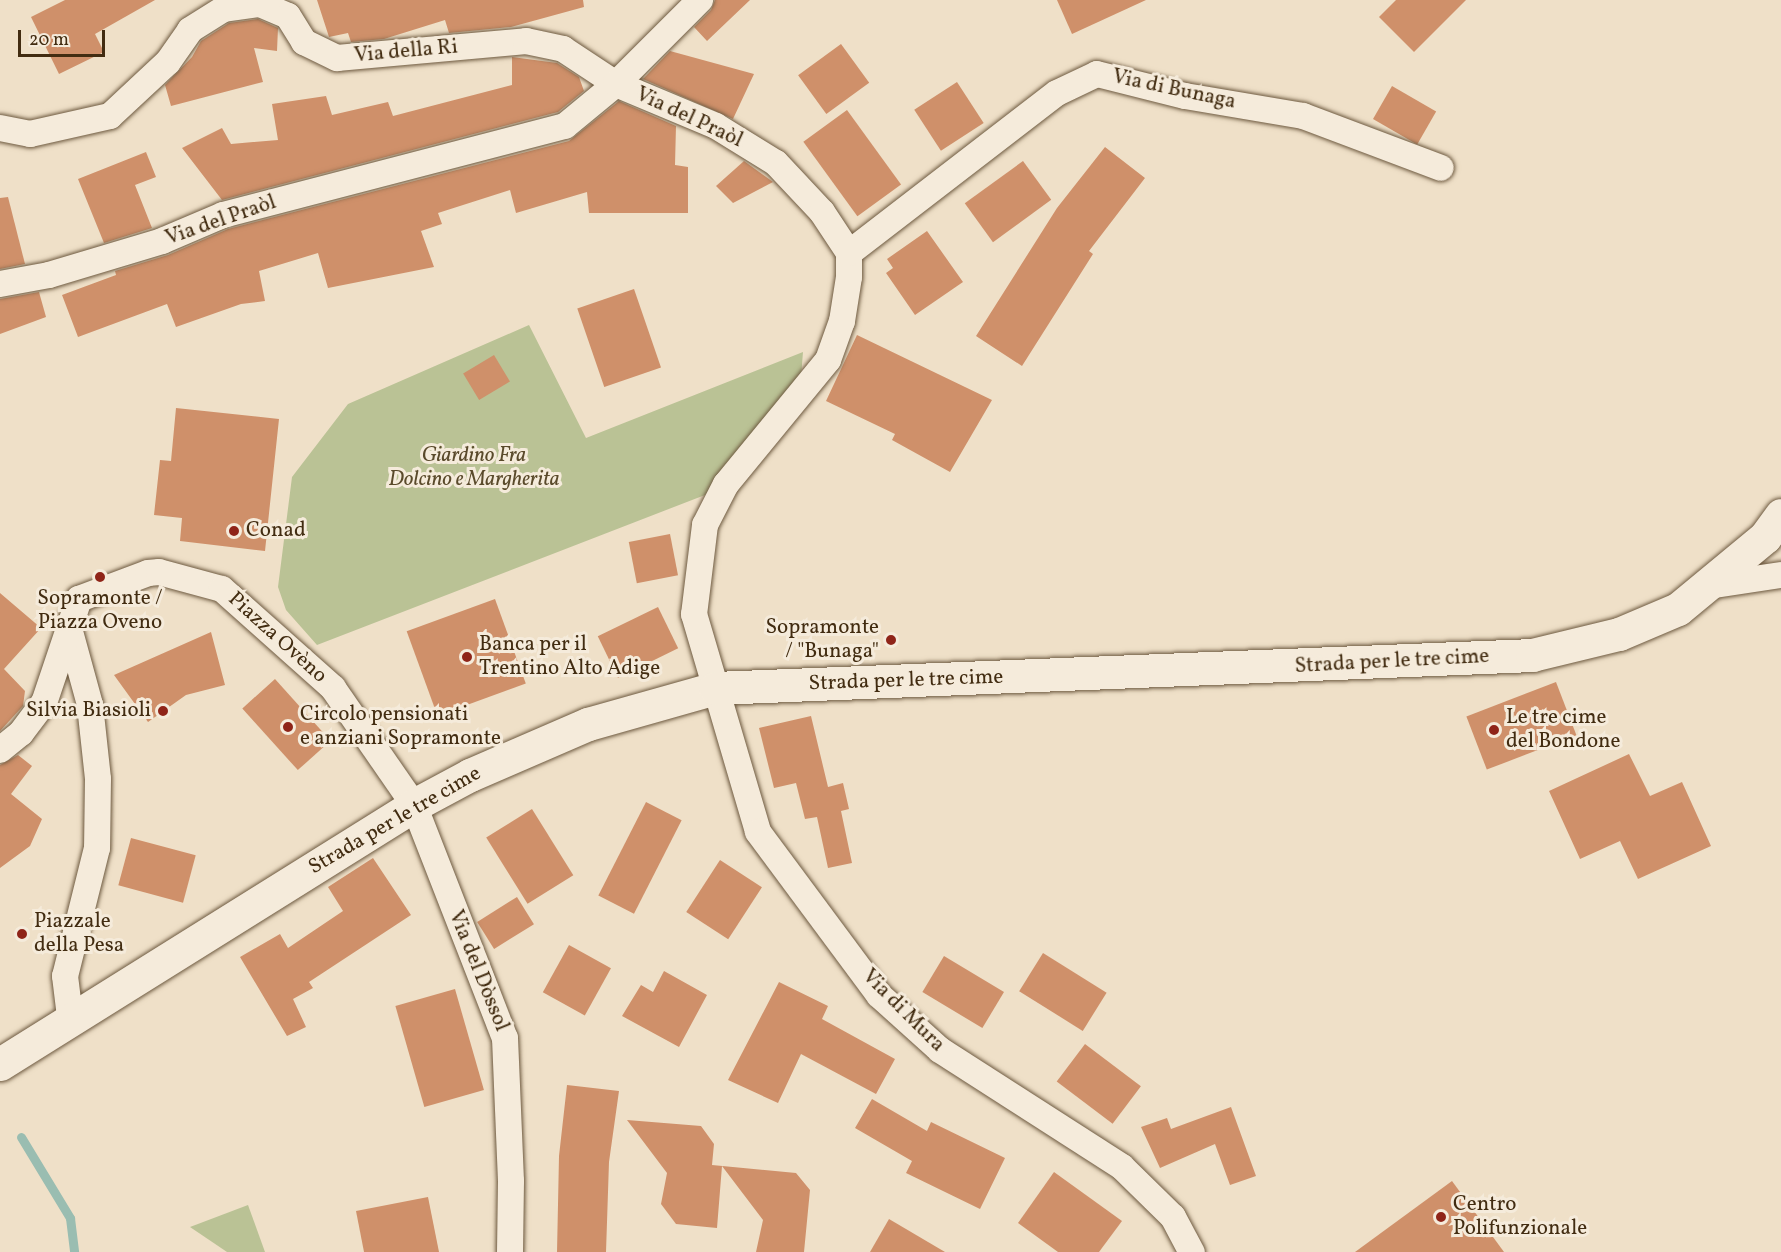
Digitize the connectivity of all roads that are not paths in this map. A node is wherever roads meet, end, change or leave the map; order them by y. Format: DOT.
graph roads {
  1 [pos="700,0"];
  2 [pos="616,84"];
  3 [pos="0,128"];
  4 [pos="1441,168"];
  5 [pos="849,253"];
  6 [pos="0,284"];
  7 [pos="1781,515"];
  8 [pos="1781,575"];
  9 [pos="1708,586"];
  10 [pos="69,628"];
  11 [pos="715,688"];
  12 [pos="0,750"];
  13 [pos="414,805"];
  14 [pos="70,1017"];
  15 [pos="0,1064"];
  16 [pos="510,1252"];
  17 [pos="1192,1252"];
  1 -- 2 [label="street"];
  2 -- 3 [label="street, Via della Ri"];
  2 -- 5 [label="street, Via del Praòl"];
  2 -- 6 [label="street, Via del Praòl"];
  4 -- 5 [label="street, Via di Bunaga"];
  5 -- 11 [label="street"];
  7 -- 9 [label="main road, Strada per le tre cime"];
  8 -- 9 [label="street"];
  9 -- 11 [label="main road, Strada per le tre cime"];
  10 -- 12 [label="street"];
  10 -- 13 [label="street, Piazza Ovèno"];
  10 -- 14 [label="street"];
  11 -- 13 [label="main road, Strada per le tre cime"];
  11 -- 17 [label="street, Via di Mura"];
  13 -- 14 [label="main road, Strada per le tre cime"];
  13 -- 16 [label="street, Via del Dòssol"];
  14 -- 15 [label="main road, Strada per le tre cime"];
}
